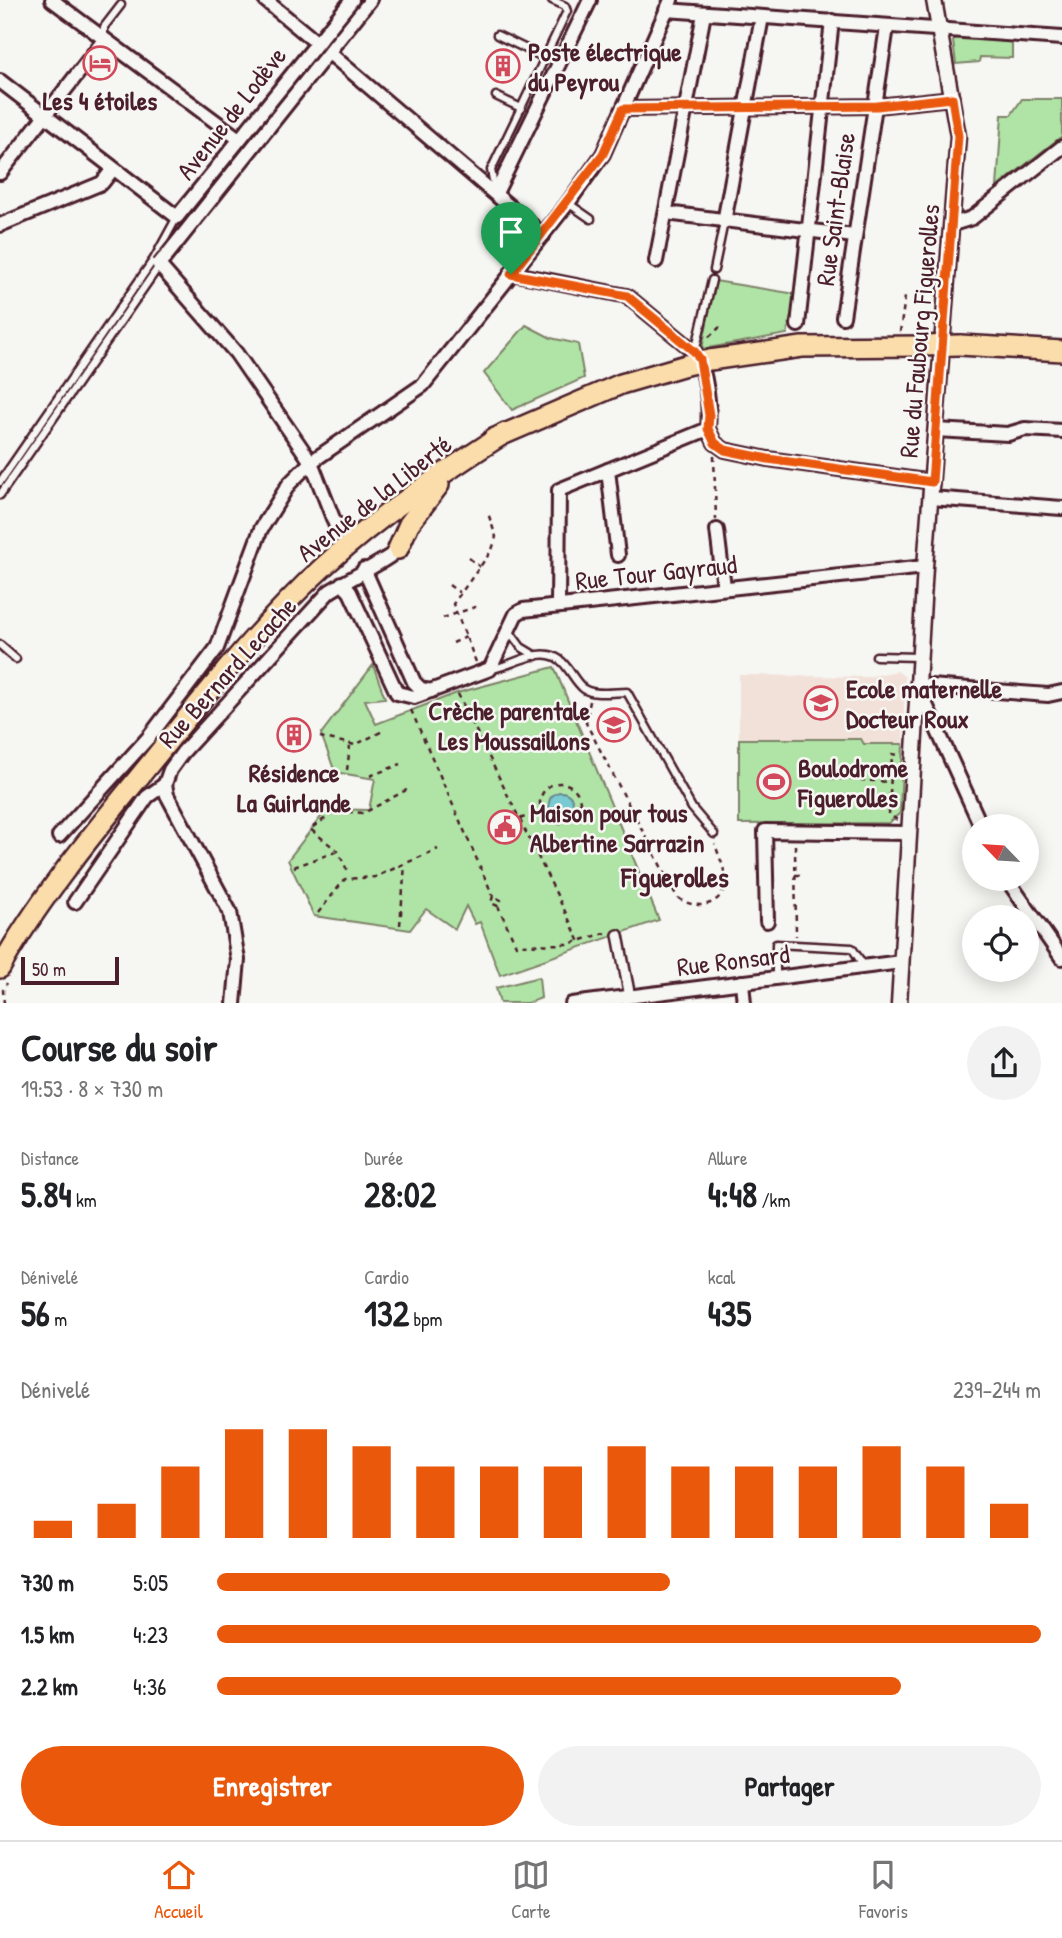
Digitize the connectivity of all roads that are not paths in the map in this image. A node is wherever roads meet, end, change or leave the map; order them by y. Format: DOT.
graph roads {
  1 [pos="52,0"];
  2 [pos="265,0"];
  3 [pos="352,0"];
  4 [pos="370,0"];
  5 [pos="552,0"];
  6 [pos="590,0"];
  7 [pos="934,0"];
  8 [pos="121,5"];
  9 [pos="668,5"];
  10 [pos="704,14"];
  11 [pos="762,18"];
  12 [pos="832,21"];
  13 [pos="887,27"];
  14 [pos="940,29"];
  15 [pos="497,35"];
  16 [pos="1062,38"];
  17 [pos="104,40"];
  18 [pos="316,42"];
  19 [pos="327,51"];
  20 [pos="545,58"];
  21 [pos="0,81"];
  22 [pos="496,96"];
  23 [pos="952,98"];
  24 [pos="877,106"];
  25 [pos="823,107"];
  26 [pos="521,108"];
  27 [pos="686,108"];
  28 [pos="623,109"];
  29 [pos="745,109"];
  30 [pos="45,116"];
  31 [pos="239,139"];
  32 [pos="1062,148"];
  33 [pos="113,169"];
  34 [pos="0,173"];
  35 [pos="496,193"];
  36 [pos="568,203"];
  37 [pos="666,213"];
  38 [pos="177,217"];
  39 [pos="591,219"];
  40 [pos="724,222"];
  41 [pos="953,224"];
  42 [pos="0,225"];
  43 [pos="809,230"];
  44 [pos="543,235"];
  45 [pos="854,236"];
  46 [pos="656,261"];
  47 [pos="157,262"];
  48 [pos="714,270"];
  49 [pos="511,274"];
  50 [pos="712,280"];
  51 [pos="843,317"];
  52 [pos="798,325"];
  53 [pos="1062,351"];
  54 [pos="697,359"];
  55 [pos="708,429"];
  56 [pos="936,430"];
  57 [pos="1062,430"];
  58 [pos="505,433"];
  59 [pos="311,462"];
  60 [pos="454,465"];
  61 [pos="608,470"];
  62 [pos="0,482"];
  63 [pos="932,482"];
  64 [pos="0,495"];
  65 [pos="931,498"];
  66 [pos="1062,508"];
  67 [pos="336,526"];
  68 [pos="717,530"];
  69 [pos="353,540"];
  70 [pos="398,549"];
  71 [pos="618,555"];
  72 [pos="925,567"];
  73 [pos="364,569"];
  74 [pos="342,583"];
  75 [pos="724,587"];
  76 [pos="558,606"];
  77 [pos="509,630"];
  78 [pos="0,645"];
  79 [pos="536,656"];
  80 [pos="876,656"];
  81 [pos="919,657"];
  82 [pos="16,659"];
  83 [pos="490,669"];
  84 [pos="918,685"];
  85 [pos="431,691"];
  86 [pos="1062,692"];
  87 [pos="198,705"];
  88 [pos="165,784"];
  89 [pos="976,814"];
  90 [pos="908,833"];
  91 [pos="714,834"];
  92 [pos="59,835"];
  93 [pos="1015,891"];
  94 [pos="75,902"];
  95 [pos="767,921"];
  96 [pos="618,935"];
  97 [pos="1062,958"];
  98 [pos="901,962"];
  99 [pos="864,966"];
  100 [pos="0,968"];
  101 [pos="776,978"];
  102 [pos="741,982"];
  103 [pos="625,1000"];
  104 [pos="238,1002"];
  105 [pos="572,1003"];
  106 [pos="744,1003"];
  107 [pos="899,1003"];
  1 -- 17 [label="street"];
  2 -- 18 [label="street"];
  3 -- 18 [label="street, Avenue de Lodève"];
  4 -- 19 [label="street"];
  5 -- 20 [label="lane"];
  6 -- 35 [label="street"];
  7 -- 14 [label="street, Rue du Faubourg Figuerolles"];
  8 -- 17 [label="lane"];
  9 -- 10 [label="street"];
  9 -- 28 [label="street"];
  10 -- 11 [label="street"];
  10 -- 27 [label="street"];
  11 -- 12 [label="street"];
  11 -- 29 [label="street"];
  12 -- 13 [label="street"];
  12 -- 25 [label="street"];
  13 -- 14 [label="street"];
  13 -- 24 [label="street, Rue Saint-Blaise"];
  14 -- 16 [label="street"];
  14 -- 23 [label="street, Rue du Faubourg Figuerolles"];
  15 -- 20 [label="lane"];
  17 -- 30 [label="street"];
  17 -- 31 [label="street"];
  18 -- 31 [label="street, Avenue de Lodève"];
  19 -- 35 [label="street"];
  19 -- 47 [label="street"];
  20 -- 26 [label="lane"];
  21 -- 30 [label="street"];
  22 -- 26 [label="lane"];
  23 -- 24 [label="street"];
  23 -- 41 [label="street, Rue du Faubourg Figuerolles"];
  24 -- 25 [label="street"];
  24 -- 45 [label="street, Rue Saint-Blaise"];
  25 -- 29 [label="street"];
  25 -- 43 [label="street"];
  26 -- 35 [label="lane"];
  27 -- 28 [label="street"];
  27 -- 29 [label="street"];
  27 -- 37 [label="street"];
  28 -- 36 [label="street"];
  29 -- 40 [label="street"];
  30 -- 33 [label="street"];
  30 -- 34 [label="street"];
  31 -- 38 [label="street, Avenue de Lodève"];
  32 -- 41 [label="street"];
  33 -- 38 [label="street"];
  33 -- 42 [label="street"];
  35 -- 44 [label="street"];
  36 -- 39 [label="lane"];
  36 -- 44 [label="street"];
  37 -- 40 [label="street"];
  37 -- 46 [label="street"];
  38 -- 47 [label="lane, Avenue de Lodève"];
  40 -- 43 [label="street"];
  40 -- 48 [label="lane"];
  41 -- 56 [label="street, Rue du Faubourg Figuerolles"];
  43 -- 45 [label="street"];
  43 -- 52 [label="street"];
  44 -- 49 [label="street"];
  45 -- 51 [label="street, Rue Saint-Blaise"];
  47 -- 59 [label="street"];
  47 -- 62 [label="lane"];
  47 -- 64 [label="lane"];
  49 -- 54 [label="street"];
  49 -- 59 [label="street"];
  50 -- 54 [label="lane"];
  53 -- 54 [label="main road, Avenue de la Liberté, bridge"];
  54 -- 55 [label="street"];
  54 -- 58 [label="main road, Avenue de la Liberté"];
  55 -- 61 [label="street"];
  55 -- 63 [label="street"];
  56 -- 57 [label="street"];
  56 -- 63 [label="street, Rue du Faubourg Figuerolles"];
  58 -- 60 [label="main road, Avenue de la Liberté"];
  58 -- 87 [label="main road, Avenue de la Liberté"];
  59 -- 67 [label="street"];
  59 -- 92 [label="street"];
  60 -- 69 [label="main road, Avenue de la Liberté"];
  60 -- 70 [label="main road"];
  61 -- 71 [label="street"];
  61 -- 76 [label="street"];
  63 -- 65 [label="street, Rue du Faubourg Figuerolles"];
  65 -- 66 [label="street"];
  65 -- 72 [label="street, Rue du Faubourg Figuerolles"];
  68 -- 75 [label="street"];
  69 -- 70 [label="main road"];
  69 -- 87 [label="main road, Avenue de la Liberté"];
  70 -- 73 [label="street, Rue Bernard Lecache"];
  72 -- 75 [label="street, Rue Tour Gayraud"];
  72 -- 81 [label="street, Rue du Faubourg Figuerolles"];
  73 -- 74 [label="street, Rue Bernard Lecache"];
  73 -- 85 [label="street"];
  74 -- 85 [label="street"];
  74 -- 88 [label="street, Rue Bernard Lecache"];
  75 -- 76 [label="street, Rue Tour Gayraud"];
  76 -- 77 [label="street, Rue Tour Gayraud"];
  77 -- 79 [label="lane"];
  77 -- 83 [label="street, Rue Tour Gayraud"];
  78 -- 82 [label="lane"];
  79 -- 83 [label="lane"];
  79 -- 91 [label="lane"];
  80 -- 81 [label="lane"];
  81 -- 84 [label="street, Rue du Faubourg Figuerolles"];
  83 -- 85 [label="street"];
  84 -- 86 [label="street"];
  84 -- 89 [label="street"];
  84 -- 90 [label="street, Rue du Faubourg Figuerolles"];
  87 -- 100 [label="main road, Avenue de la Liberté"];
  88 -- 94 [label="street, Rue Bernard Lecache"];
  88 -- 104 [label="street"];
  90 -- 95 [label="street"];
  90 -- 98 [label="street, Rue du Faubourg Figuerolles"];
  93 -- 97 [label="street"];
  96 -- 103 [label="street"];
  98 -- 99 [label="street, Rue Ronsard"];
  98 -- 107 [label="street, Rue du Faubourg Figuerolles"];
  99 -- 101 [label="street, Rue Ronsard"];
  99 -- 101 [label="lane"];
  101 -- 102 [label="street, Rue Ronsard"];
  102 -- 103 [label="street, Rue Ronsard"];
  102 -- 106 [label="street"];
  103 -- 105 [label="street, Rue Ronsard"];
}
